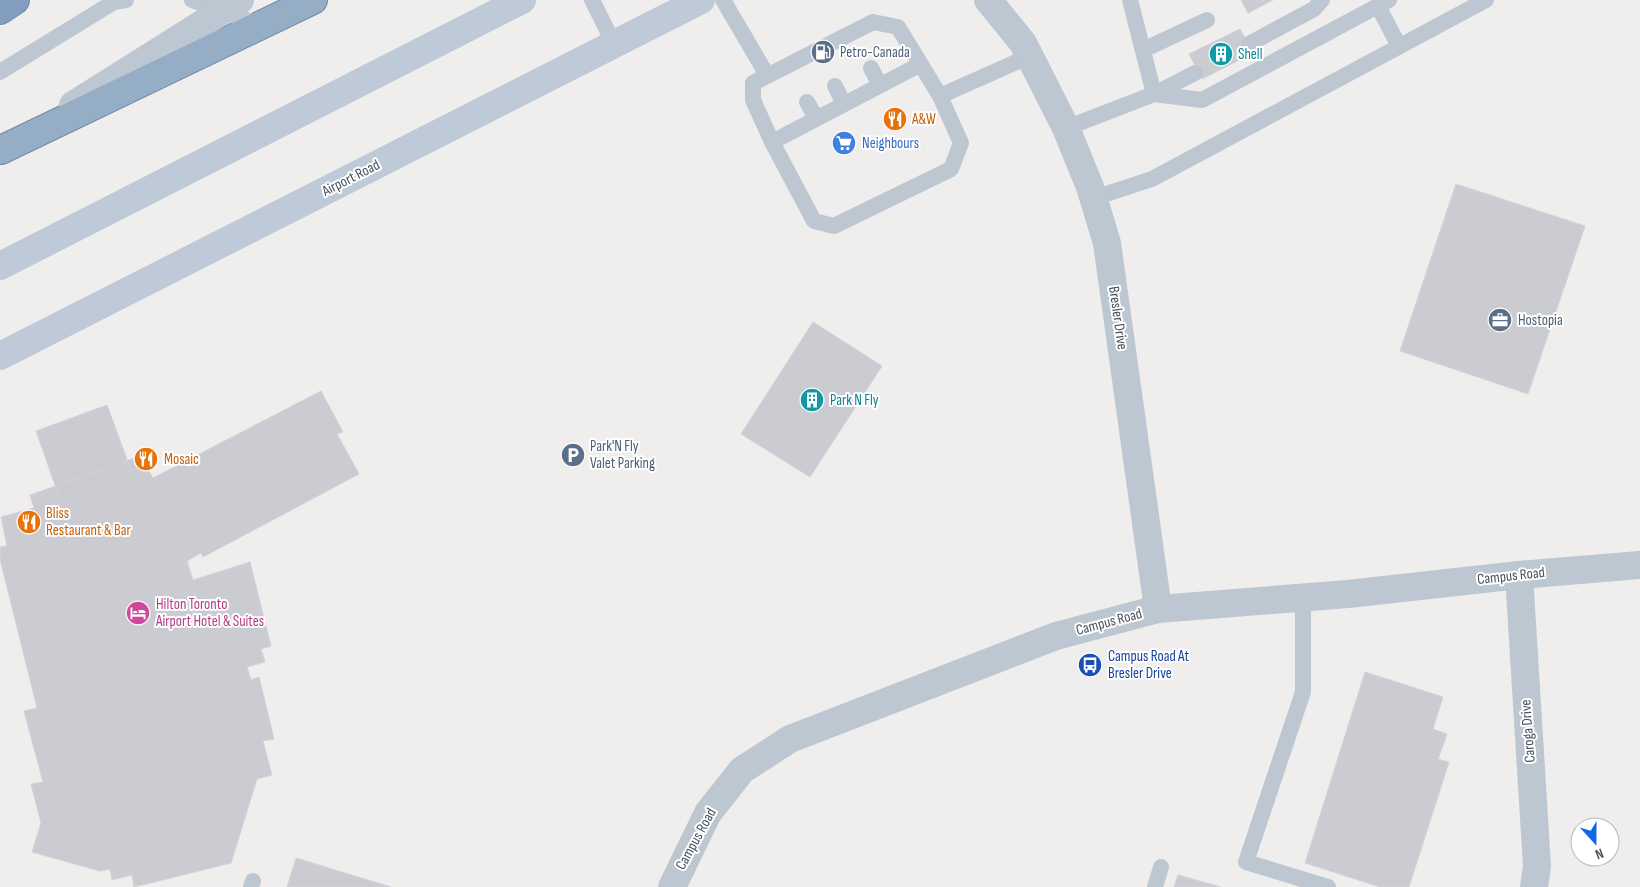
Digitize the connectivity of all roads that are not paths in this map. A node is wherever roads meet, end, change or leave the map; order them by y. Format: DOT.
graph roads {
  1 [pos="15,0"];
  2 [pos="126,0"];
  3 [pos="192,0"];
  4 [pos="312,0"];
  5 [pos="522,0"];
  6 [pos="592,0"];
  7 [pos="702,0"];
  8 [pos="723,0"];
  9 [pos="988,0"];
  10 [pos="1013,0"];
  11 [pos="1130,0"];
  12 [pos="1322,0"];
  13 [pos="1486,0"];
  14 [pos="1384,3"];
  15 [pos="231,5"];
  16 [pos="0,10"];
  17 [pos="1207,20"];
  18 [pos="260,25"];
  19 [pos="1276,30"];
  20 [pos="614,44"];
  21 [pos="1249,44"];
  22 [pos="1399,46"];
  23 [pos="1026,50"];
  24 [pos="1143,50"];
  25 [pos="1288,54"];
  26 [pos="920,64"];
  27 [pos="871,68"];
  28 [pos="0,72"];
  29 [pos="1195,73"];
  30 [pos="767,75"];
  31 [pos="880,85"];
  32 [pos="835,86"];
  33 [pos="1154,94"];
  34 [pos="940,96"];
  35 [pos="807,102"];
  36 [pos="844,104"];
  37 [pos="816,118"];
  38 [pos="1066,128"];
  39 [pos="772,142"];
  40 [pos="0,150"];
  41 [pos="1094,198"];
  42 [pos="0,266"];
  43 [pos="0,356"];
  44 [pos="1640,565"];
  45 [pos="1519,575"];
  46 [pos="1303,598"];
  47 [pos="1158,609"];
  48 [pos="1161,867"];
  49 [pos="672,887"];
  50 [pos="1155,887"];
  51 [pos="1328,887"];
  52 [pos="1534,887"];
  1 -- 16 [label="highway"];
  2 -- 28 [label="lane"];
  3 -- 15 [label="lane"];
  4 -- 18 [label="highway"];
  5 -- 42 [label="main road"];
  6 -- 20 [label="lane"];
  7 -- 20 [label="main road, Airport Road"];
  8 -- 30 [label="lane"];
  9 -- 23 [label="street, Bresler Drive"];
  10 -- 23 [label="street, Bresler Drive"];
  11 -- 24 [label="lane"];
  12 -- 19 [label="lane"];
  13 -- 22 [label="lane"];
  14 -- 22 [label="lane"];
  14 -- 25 [label="lane"];
  15 -- 18 [label="lane"];
  15 -- 40 [label="street"];
  17 -- 24 [label="lane"];
  18 -- 40 [label="highway"];
  19 -- 21 [label="lane"];
  19 -- 25 [label="lane"];
  20 -- 43 [label="main road, Airport Road"];
  22 -- 41 [label="lane"];
  23 -- 34 [label="lane"];
  23 -- 38 [label="street, Bresler Drive"];
  24 -- 33 [label="lane"];
  25 -- 33 [label="lane"];
  26 -- 30 [label="lane"];
  26 -- 31 [label="lane"];
  26 -- 34 [label="lane"];
  27 -- 31 [label="lane"];
  29 -- 33 [label="lane"];
  30 -- 39 [label="lane"];
  31 -- 36 [label="lane"];
  32 -- 36 [label="lane"];
  33 -- 38 [label="lane"];
  34 -- 39 [label="lane"];
  35 -- 37 [label="lane"];
  36 -- 37 [label="lane"];
  37 -- 39 [label="lane"];
  38 -- 41 [label="street, Bresler Drive"];
  41 -- 47 [label="street, Bresler Drive"];
  44 -- 45 [label="street, Campus Road"];
  45 -- 46 [label="street, Campus Road"];
  45 -- 52 [label="street, Caroga Drive"];
  46 -- 47 [label="street, Campus Road"];
  46 -- 51 [label="lane"];
  47 -- 49 [label="street, Campus Road"];
  48 -- 50 [label="lane"];
}
